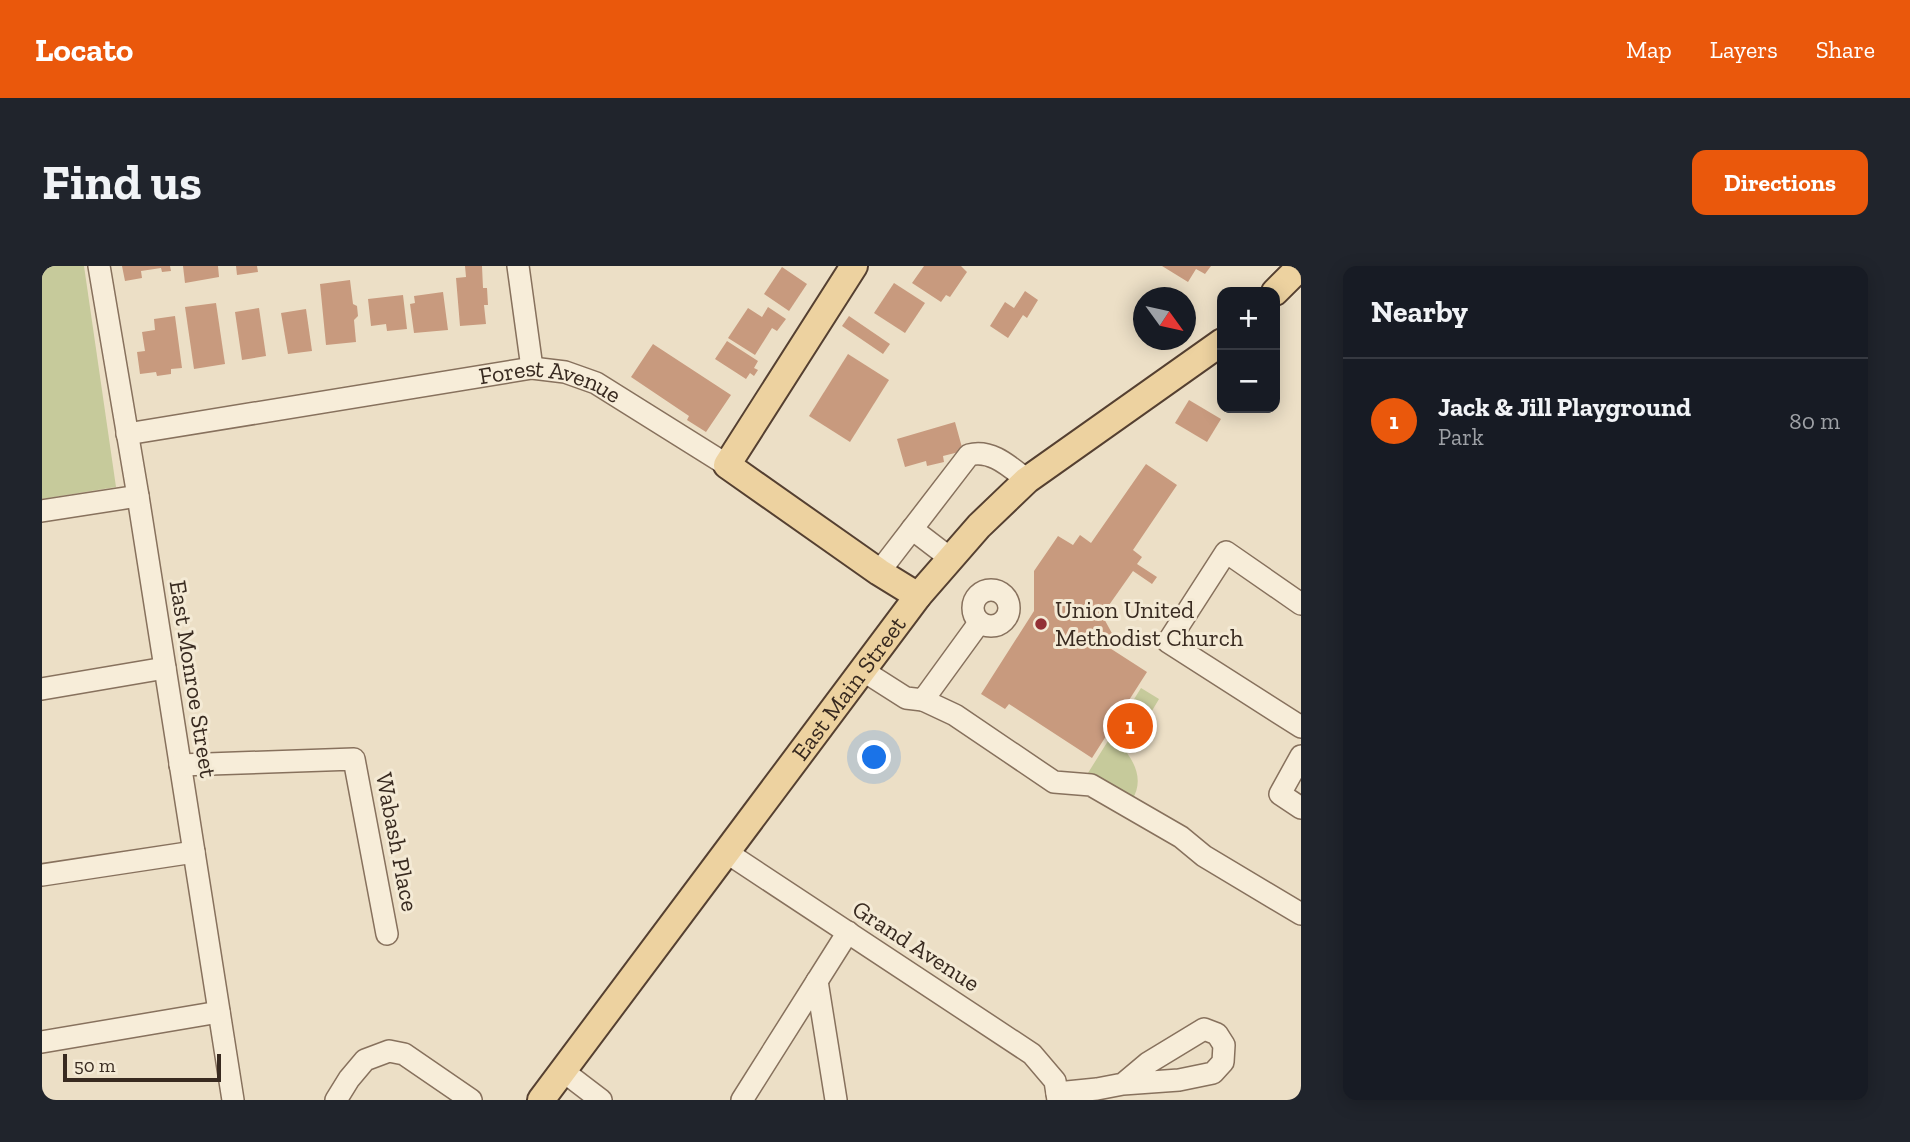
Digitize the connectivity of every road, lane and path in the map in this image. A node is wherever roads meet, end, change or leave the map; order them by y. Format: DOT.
graph roads {
  1 [pos="99,266"];
  2 [pos="518,266"];
  3 [pos="855,266"];
  4 [pos="1301,266"];
  5 [pos="1280,287"];
  6 [pos="1217,346"];
  7 [pos="532,368"];
  8 [pos="127,434"];
  9 [pos="727,465"];
  10 [pos="1027,480"];
  11 [pos="138,496"];
  12 [pos="42,511"];
  13 [pos="912,529"];
  14 [pos="950,558"];
  15 [pos="879,572"];
  16 [pos="918,596"];
  17 [pos="1301,604"];
  18 [pos="979,623"];
  19 [pos="165,668"];
  20 [pos="862,670"];
  21 [pos="42,689"];
  22 [pos="923,700"];
  23 [pos="1301,727"];
  24 [pos="1301,756"];
  25 [pos="180,765"];
  26 [pos="1301,808"];
  27 [pos="194,852"];
  28 [pos="726,852"];
  29 [pos="42,876"];
  30 [pos="1301,914"];
  31 [pos="848,932"];
  32 [pos="387,934"];
  33 [pos="817,981"];
  34 [pos="219,1012"];
  35 [pos="42,1042"];
  36 [pos="563,1071"];
  37 [pos="1123,1084"];
  38 [pos="1057,1096"];
  39 [pos="233,1100"];
  40 [pos="336,1100"];
  41 [pos="471,1100"];
  42 [pos="541,1100"];
  43 [pos="601,1100"];
  44 [pos="742,1100"];
  45 [pos="836,1100"];
  1 -- 8 [label="street, East Monroe Street"];
  2 -- 7 [label="street"];
  3 -- 9 [label="main road"];
  4 -- 5 [label="main road"];
  6 -- 10 [label="main road, East Main Street"];
  7 -- 8 [label="street, Forest Avenue"];
  7 -- 9 [label="street, Forest Avenue"];
  8 -- 11 [label="street, East Monroe Street"];
  9 -- 15 [label="main road, Forest Avenue"];
  10 -- 13 [label="street"];
  10 -- 14 [label="main road, East Main Street"];
  11 -- 12 [label="street"];
  11 -- 19 [label="street, East Monroe Street"];
  13 -- 14 [label="street"];
  13 -- 15 [label="street"];
  14 -- 16 [label="main road, East Main Street"];
  15 -- 16 [label="main road, Forest Avenue"];
  16 -- 20 [label="main road, East Main Street"];
  17 -- 23 [label="street"];
  18 -- 22 [label="street"];
  19 -- 21 [label="street"];
  19 -- 25 [label="street, East Monroe Street"];
  20 -- 22 [label="street"];
  20 -- 28 [label="main road, East Main Street"];
  22 -- 30 [label="street"];
  24 -- 26 [label="street"];
  25 -- 27 [label="street, East Monroe Street"];
  25 -- 32 [label="street, Wabash Place"];
  27 -- 29 [label="street"];
  27 -- 34 [label="street, East Monroe Street"];
  28 -- 31 [label="street, Grand Avenue"];
  28 -- 36 [label="main road, East Main Street"];
  31 -- 33 [label="street"];
  31 -- 38 [label="street, Grand Avenue"];
  33 -- 44 [label="street"];
  33 -- 45 [label="street"];
  34 -- 35 [label="street"];
  34 -- 39 [label="street, East Monroe Street"];
  36 -- 42 [label="main road, East Main Street"];
  36 -- 43 [label="street"];
  37 -- 38 [label="street"];
  40 -- 41 [label="street"];
}
